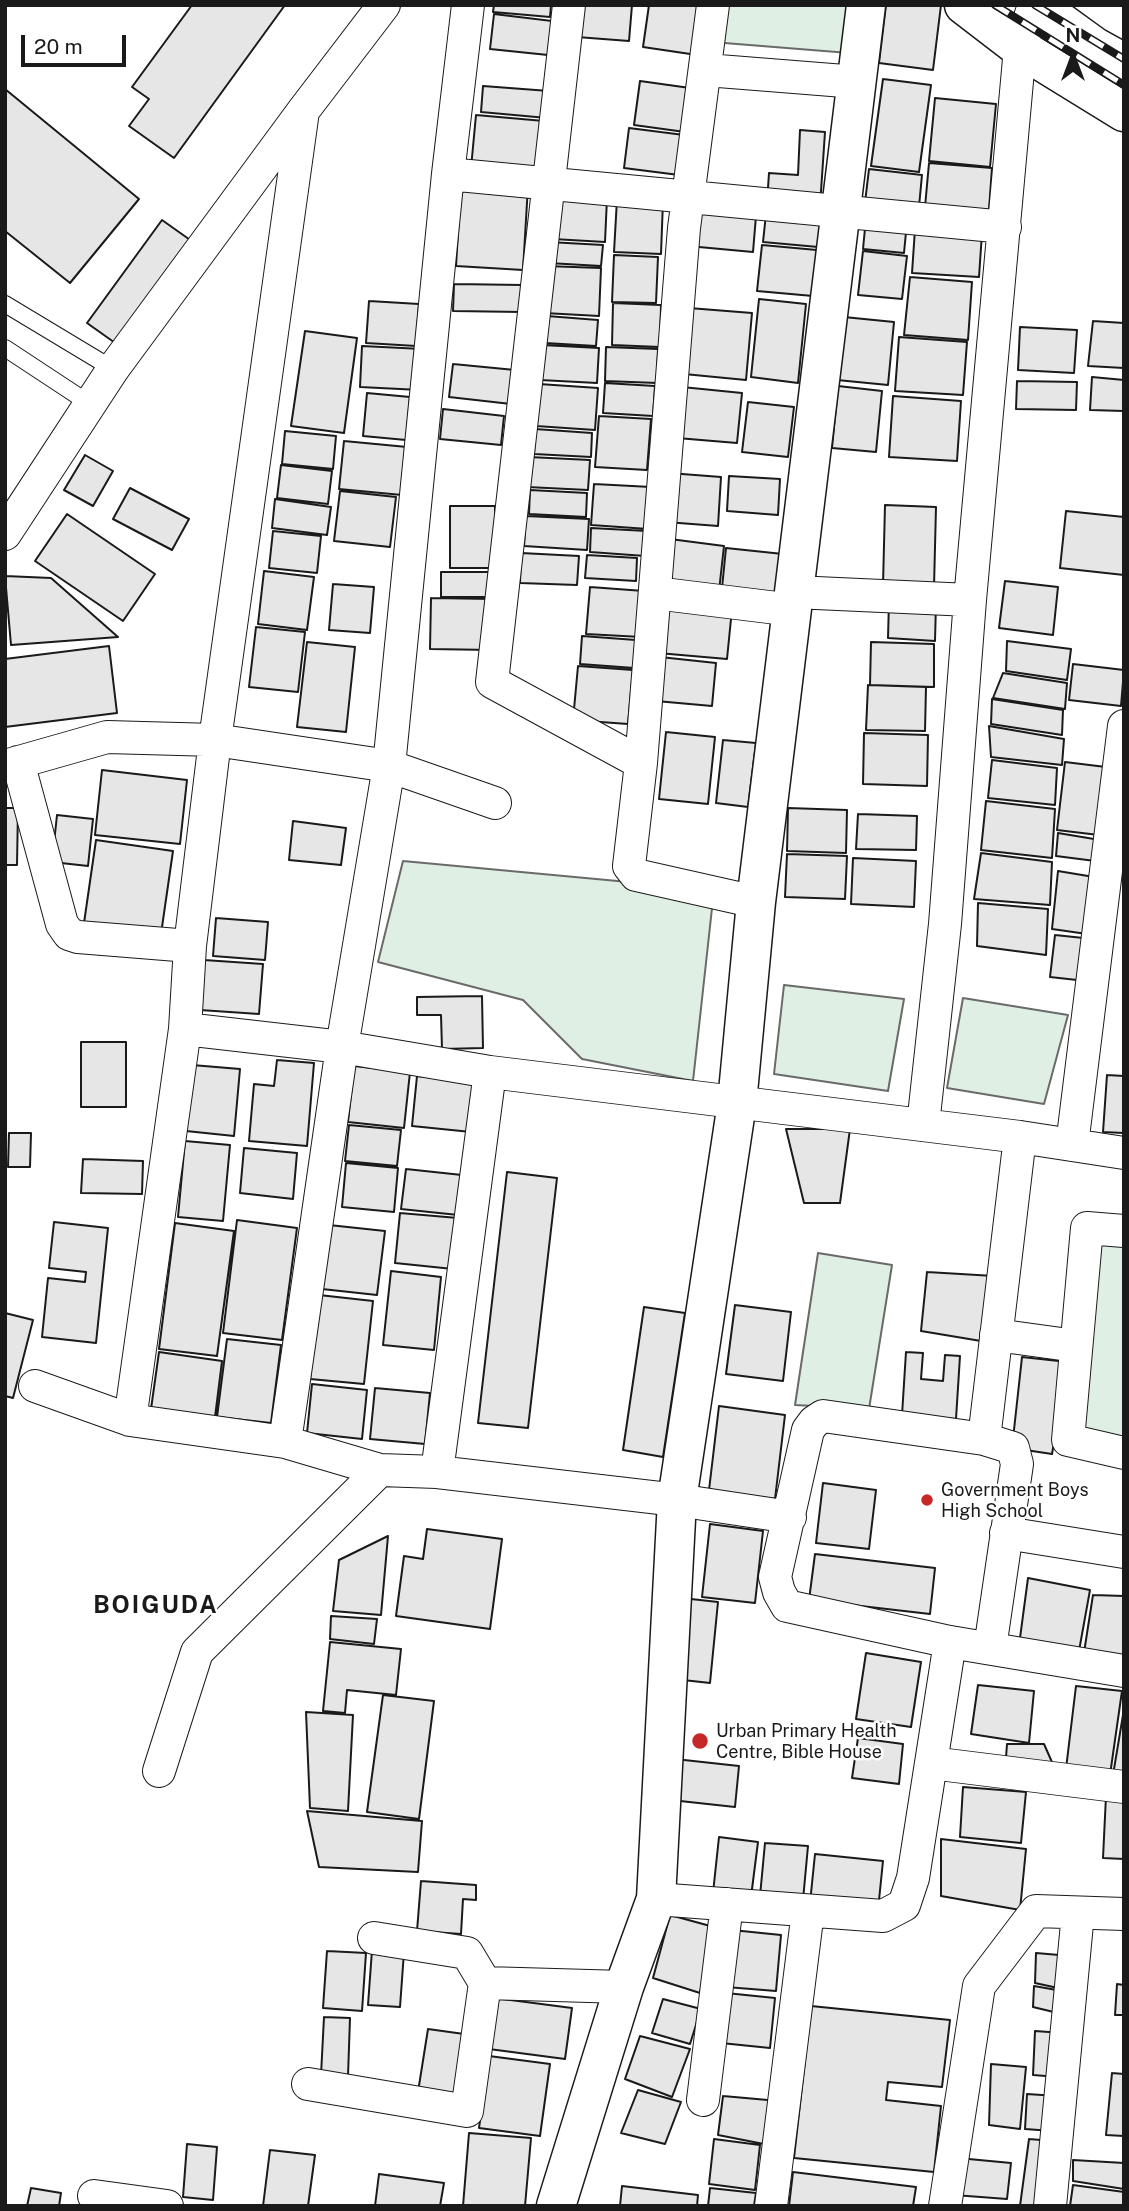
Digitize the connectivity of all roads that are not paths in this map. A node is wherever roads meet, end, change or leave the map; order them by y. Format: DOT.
graph roads {
  1 [pos="384,5"];
  2 [pos="468,5"];
  3 [pos="569,5"];
  4 [pos="713,5"];
  5 [pos="866,5"];
  6 [pos="964,5"];
  7 [pos="1035,5"];
  8 [pos="1020,48"];
  9 [pos="1124,63"];
  10 [pos="706,70"];
  11 [pos="857,82"];
  12 [pos="303,111"];
  13 [pos="1124,112"];
  14 [pos="448,174"];
  15 [pos="549,182"];
  16 [pos="688,197"];
  17 [pos="841,212"];
  18 [pos="1004,227"];
  19 [pos="5,304"];
  20 [pos="5,348"];
  21 [pos="113,369"];
  22 [pos="90,404"];
  23 [pos="5,534"];
  24 [pos="655,593"];
  25 [pos="970,600"];
  26 [pos="794,601"];
  27 [pos="1124,726"];
  28 [pos="215,740"];
  29 [pos="641,763"];
  30 [pos="11,764"];
  31 [pos="389,766"];
  32 [pos="495,803"];
  33 [pos="756,902"];
  34 [pos="190,946"];
  35 [pos="186,1029"];
  36 [pos="342,1047"];
  37 [pos="490,1072"];
  38 [pos="737,1103"];
  39 [pos="923,1125"];
  40 [pos="1020,1137"];
  41 [pos="1072,1145"];
  42 [pos="1124,1153"];
  43 [pos="1124,1231"];
  44 [pos="996,1335"];
  45 [pos="1076,1346"];
  46 [pos="34,1386"];
  47 [pos="130,1420"];
  48 [pos="984,1439"];
  49 [pos="285,1442"];
  50 [pos="1124,1453"];
  51 [pos="380,1470"];
  52 [pos="437,1472"];
  53 [pos="677,1500"];
  54 [pos="790,1517"];
  55 [pos="1006,1533"];
  56 [pos="1124,1552"];
  57 [pos="950,1642"];
  58 [pos="990,1648"];
  59 [pos="1124,1671"];
  60 [pos="931,1763"];
  61 [pos="159,1770"];
  62 [pos="1124,1787"];
  63 [pos="656,1899"];
  64 [pos="727,1904"];
  65 [pos="808,1911"];
  66 [pos="1078,1913"];
  67 [pos="1124,1914"];
  68 [pos="374,1938"];
  69 [pos="485,1983"];
  70 [pos="624,1987"];
  71 [pos="309,2084"];
  72 [pos="703,2100"];
  73 [pos="94,2196"];
  74 [pos="167,2206"];
  75 [pos="556,2206"];
  76 [pos="771,2206"];
  77 [pos="945,2206"];
  78 [pos="1050,2206"];
  1 -- 12 [label="street"];
  2 -- 14 [label="street"];
  3 -- 15 [label="street"];
  4 -- 10 [label="street"];
  5 -- 11 [label="street"];
  6 -- 8 [label="street"];
  7 -- 8 [label="street"];
  7 -- 9 [label="street"];
  8 -- 13 [label="street"];
  8 -- 18 [label="street"];
  10 -- 11 [label="street"];
  10 -- 16 [label="street"];
  11 -- 17 [label="street"];
  12 -- 21 [label="street"];
  12 -- 28 [label="street"];
  14 -- 15 [label="street"];
  14 -- 31 [label="street"];
  15 -- 16 [label="street"];
  15 -- 29 [label="street"];
  16 -- 17 [label="street"];
  16 -- 24 [label="street"];
  17 -- 18 [label="street"];
  17 -- 26 [label="street"];
  18 -- 25 [label="street"];
  19 -- 21 [label="lane"];
  20 -- 22 [label="lane"];
  21 -- 22 [label="street"];
  22 -- 23 [label="street"];
  24 -- 26 [label="street"];
  24 -- 29 [label="street"];
  25 -- 26 [label="street"];
  25 -- 39 [label="street"];
  26 -- 33 [label="street"];
  27 -- 41 [label="street"];
  28 -- 30 [label="street"];
  28 -- 31 [label="street"];
  28 -- 34 [label="street"];
  29 -- 33 [label="street"];
  30 -- 34 [label="street"];
  31 -- 32 [label="street"];
  31 -- 36 [label="street"];
  33 -- 38 [label="street"];
  34 -- 35 [label="street"];
  35 -- 36 [label="street"];
  35 -- 47 [label="street"];
  36 -- 37 [label="street"];
  36 -- 49 [label="street"];
  37 -- 38 [label="street"];
  37 -- 52 [label="street"];
  38 -- 39 [label="street"];
  38 -- 53 [label="street"];
  39 -- 40 [label="street"];
  40 -- 41 [label="street"];
  40 -- 44 [label="street"];
  41 -- 42 [label="street"];
  43 -- 45 [label="street"];
  44 -- 45 [label="street"];
  44 -- 48 [label="street"];
  45 -- 50 [label="street"];
  46 -- 47 [label="street"];
  47 -- 49 [label="street"];
  48 -- 54 [label="street"];
  48 -- 55 [label="street"];
  49 -- 51 [label="street"];
  51 -- 52 [label="street"];
  51 -- 61 [label="street"];
  52 -- 53 [label="street"];
  53 -- 54 [label="street"];
  53 -- 63 [label="street"];
  54 -- 57 [label="street"];
  55 -- 56 [label="street"];
  55 -- 58 [label="street"];
  57 -- 58 [label="street"];
  57 -- 60 [label="street"];
  58 -- 59 [label="street"];
  60 -- 62 [label="street"];
  60 -- 65 [label="street"];
  63 -- 64 [label="street"];
  63 -- 70 [label="street"];
  64 -- 65 [label="street"];
  64 -- 72 [label="street"];
  65 -- 76 [label="street"];
  66 -- 67 [label="street"];
  66 -- 77 [label="street"];
  66 -- 78 [label="street"];
  68 -- 69 [label="street"];
  69 -- 70 [label="street"];
  69 -- 71 [label="street"];
  70 -- 75 [label="street"];
  73 -- 74 [label="street"];
}
